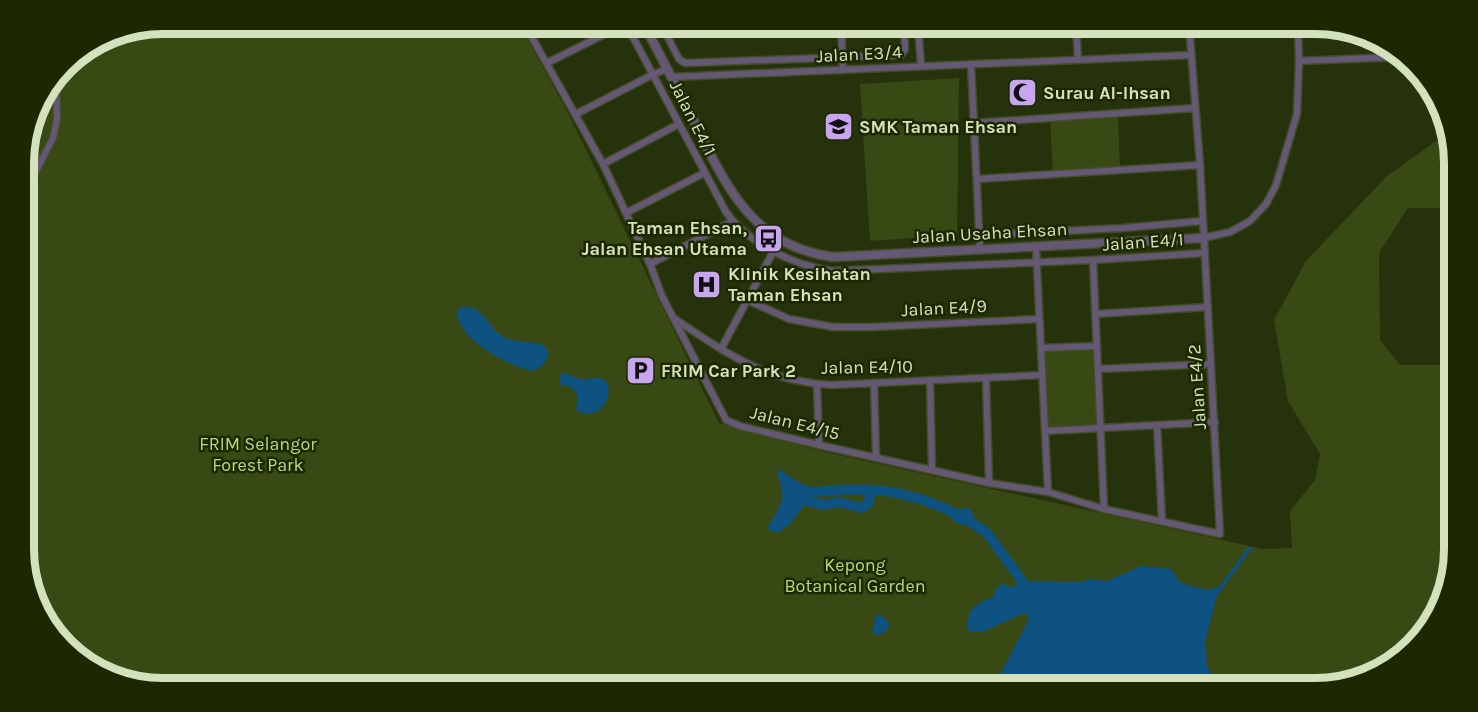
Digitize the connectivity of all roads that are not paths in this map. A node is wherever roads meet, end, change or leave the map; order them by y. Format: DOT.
graph roads {
  1 [pos="531,35"];
  2 [pos="604,35"];
  3 [pos="632,35"];
  4 [pos="650,35"];
  5 [pos="667,35"];
  6 [pos="841,35"];
  7 [pos="904,35"];
  8 [pos="919,35"];
  9 [pos="1077,35"];
  10 [pos="1190,35"];
  11 [pos="1298,35"];
  12 [pos="1191,55"];
  13 [pos="842,57"];
  14 [pos="1387,57"];
  15 [pos="1078,60"];
  16 [pos="1299,61"];
  17 [pos="547,63"];
  18 [pos="971,64"];
  19 [pos="921,66"];
  20 [pos="843,70"];
  21 [pos="669,73"];
  22 [pos="654,74"];
  23 [pos="56,92"];
  24 [pos="1196,108"];
  25 [pos="576,114"];
  26 [pos="974,123"];
  27 [pos="679,124"];
  28 [pos="603,164"];
  29 [pos="1200,165"];
  30 [pos="35,173"];
  31 [pos="704,173"];
  32 [pos="977,179"];
  33 [pos="626,213"];
  34 [pos="733,221"];
  35 [pos="1202,221"];
  36 [pos="980,235"];
  37 [pos="1203,238"];
  38 [pos="1036,247"];
  39 [pos="980,250"];
  40 [pos="773,252"];
  41 [pos="1205,253"];
  42 [pos="833,257"];
  43 [pos="1094,260"];
  44 [pos="1037,262"];
  45 [pos="650,264"];
  46 [pos="832,271"];
  47 [pos="747,300"];
  48 [pos="1208,307"];
  49 [pos="1096,314"];
  50 [pos="673,317"];
  51 [pos="1040,319"];
  52 [pos="1097,346"];
  53 [pos="1041,348"];
  54 [pos="721,349"];
  55 [pos="1211,364"];
  56 [pos="1098,369"];
  57 [pos="1042,375"];
  58 [pos="986,378"];
  59 [pos="930,380"];
  60 [pos="874,383"];
  61 [pos="817,384"];
  62 [pos="1215,422"];
  63 [pos="1157,425"];
  64 [pos="1101,428"];
  65 [pos="1045,431"];
  66 [pos="819,445"];
  67 [pos="876,457"];
  68 [pos="932,470"];
  69 [pos="989,483"];
  70 [pos="1048,492"];
  71 [pos="1104,508"];
  72 [pos="1162,521"];
  73 [pos="1220,534"];
  1 -- 17 [label="street, Jalan E4/15"];
  2 -- 17 [label="street"];
  3 -- 22 [label="street, Jalan E4/1"];
  4 -- 21 [label="street, Jalan Usaha Ehsan"];
  5 -- 13 [label="street"];
  6 -- 13 [label="street"];
  7 -- 13 [label="street"];
  8 -- 19 [label="street"];
  9 -- 15 [label="street"];
  10 -- 12 [label="street, Jalan E4/2"];
  11 -- 16 [label="street, Jalan Usaha Ehsan"];
  12 -- 15 [label="street, Jalan E3/4"];
  12 -- 24 [label="street, Jalan E4/2"];
  13 -- 20 [label="street"];
  14 -- 16 [label="street"];
  15 -- 18 [label="street, Jalan E3/4"];
  16 -- 37 [label="street, Jalan Usaha Ehsan"];
  17 -- 25 [label="street, Jalan E4/15"];
  18 -- 19 [label="street, Jalan E3/4"];
  18 -- 26 [label="street"];
  19 -- 20 [label="street, Jalan E3/4"];
  20 -- 21 [label="street, Jalan E3/4"];
  21 -- 22 [label="street, Jalan E3/4"];
  21 -- 42 [label="street, Jalan Usaha Ehsan"];
  22 -- 25 [label="street, Jalan E3/4"];
  22 -- 27 [label="street, Jalan E4/1"];
  23 -- 30 [label="street"];
  24 -- 26 [label="street"];
  24 -- 29 [label="street, Jalan E4/2"];
  25 -- 28 [label="street, Jalan E4/15"];
  26 -- 32 [label="street"];
  27 -- 28 [label="street"];
  27 -- 31 [label="street, Jalan E4/1"];
  28 -- 33 [label="street, Jalan E4/15"];
  29 -- 32 [label="street"];
  29 -- 35 [label="street, Jalan E4/2"];
  31 -- 33 [label="street"];
  31 -- 34 [label="street, Jalan E4/1"];
  32 -- 36 [label="street"];
  33 -- 45 [label="street, Jalan E4/15"];
  34 -- 40 [label="street, Jalan E4/1"];
  34 -- 45 [label="street"];
  35 -- 36 [label="street"];
  35 -- 37 [label="street, Jalan E4/2"];
  36 -- 39 [label="street"];
  37 -- 38 [label="street, Jalan Usaha Ehsan"];
  37 -- 41 [label="street, Jalan E4/2"];
  38 -- 39 [label="street, Jalan Usaha Ehsan"];
  38 -- 44 [label="street"];
  39 -- 42 [label="street, Jalan Usaha Ehsan"];
  40 -- 46 [label="street, Jalan E4/1"];
  40 -- 47 [label="street"];
  41 -- 43 [label="street, Jalan E4/1"];
  41 -- 48 [label="street, Jalan E4/2"];
  42 -- 46 [label="street"];
  43 -- 44 [label="street, Jalan E4/1"];
  43 -- 49 [label="street"];
  44 -- 46 [label="street, Jalan E4/1"];
  44 -- 51 [label="street"];
  45 -- 50 [label="street, Jalan E4/15"];
  47 -- 51 [label="street, Jalan E4/9"];
  47 -- 54 [label="street"];
  48 -- 49 [label="street"];
  48 -- 55 [label="street, Jalan E4/2"];
  49 -- 52 [label="street"];
  50 -- 54 [label="street, Jalan E4/10"];
  50 -- 66 [label="street, Jalan E4/15"];
  51 -- 53 [label="street"];
  52 -- 53 [label="street"];
  52 -- 56 [label="street"];
  53 -- 57 [label="street"];
  54 -- 61 [label="street, Jalan E4/10"];
  55 -- 56 [label="street"];
  55 -- 62 [label="street, Jalan E4/2"];
  56 -- 64 [label="street"];
  57 -- 58 [label="street, Jalan E4/10"];
  57 -- 65 [label="street"];
  58 -- 59 [label="street, Jalan E4/10"];
  58 -- 69 [label="street"];
  59 -- 60 [label="street, Jalan E4/10"];
  59 -- 68 [label="street"];
  60 -- 61 [label="street, Jalan E4/10"];
  60 -- 67 [label="street"];
  61 -- 66 [label="street"];
  62 -- 63 [label="street"];
  62 -- 73 [label="street, Jalan E4/2"];
  63 -- 64 [label="street"];
  63 -- 72 [label="street"];
  64 -- 65 [label="street"];
  64 -- 71 [label="street"];
  65 -- 70 [label="street"];
  66 -- 67 [label="street, Jalan E4/15"];
  67 -- 68 [label="street, Jalan E4/15"];
  68 -- 69 [label="street, Jalan E4/15"];
  69 -- 70 [label="street, Jalan E4/15"];
  70 -- 71 [label="street, Jalan E4/15"];
  71 -- 72 [label="street, Jalan E4/15"];
  72 -- 73 [label="street, Jalan E4/15"];
}
